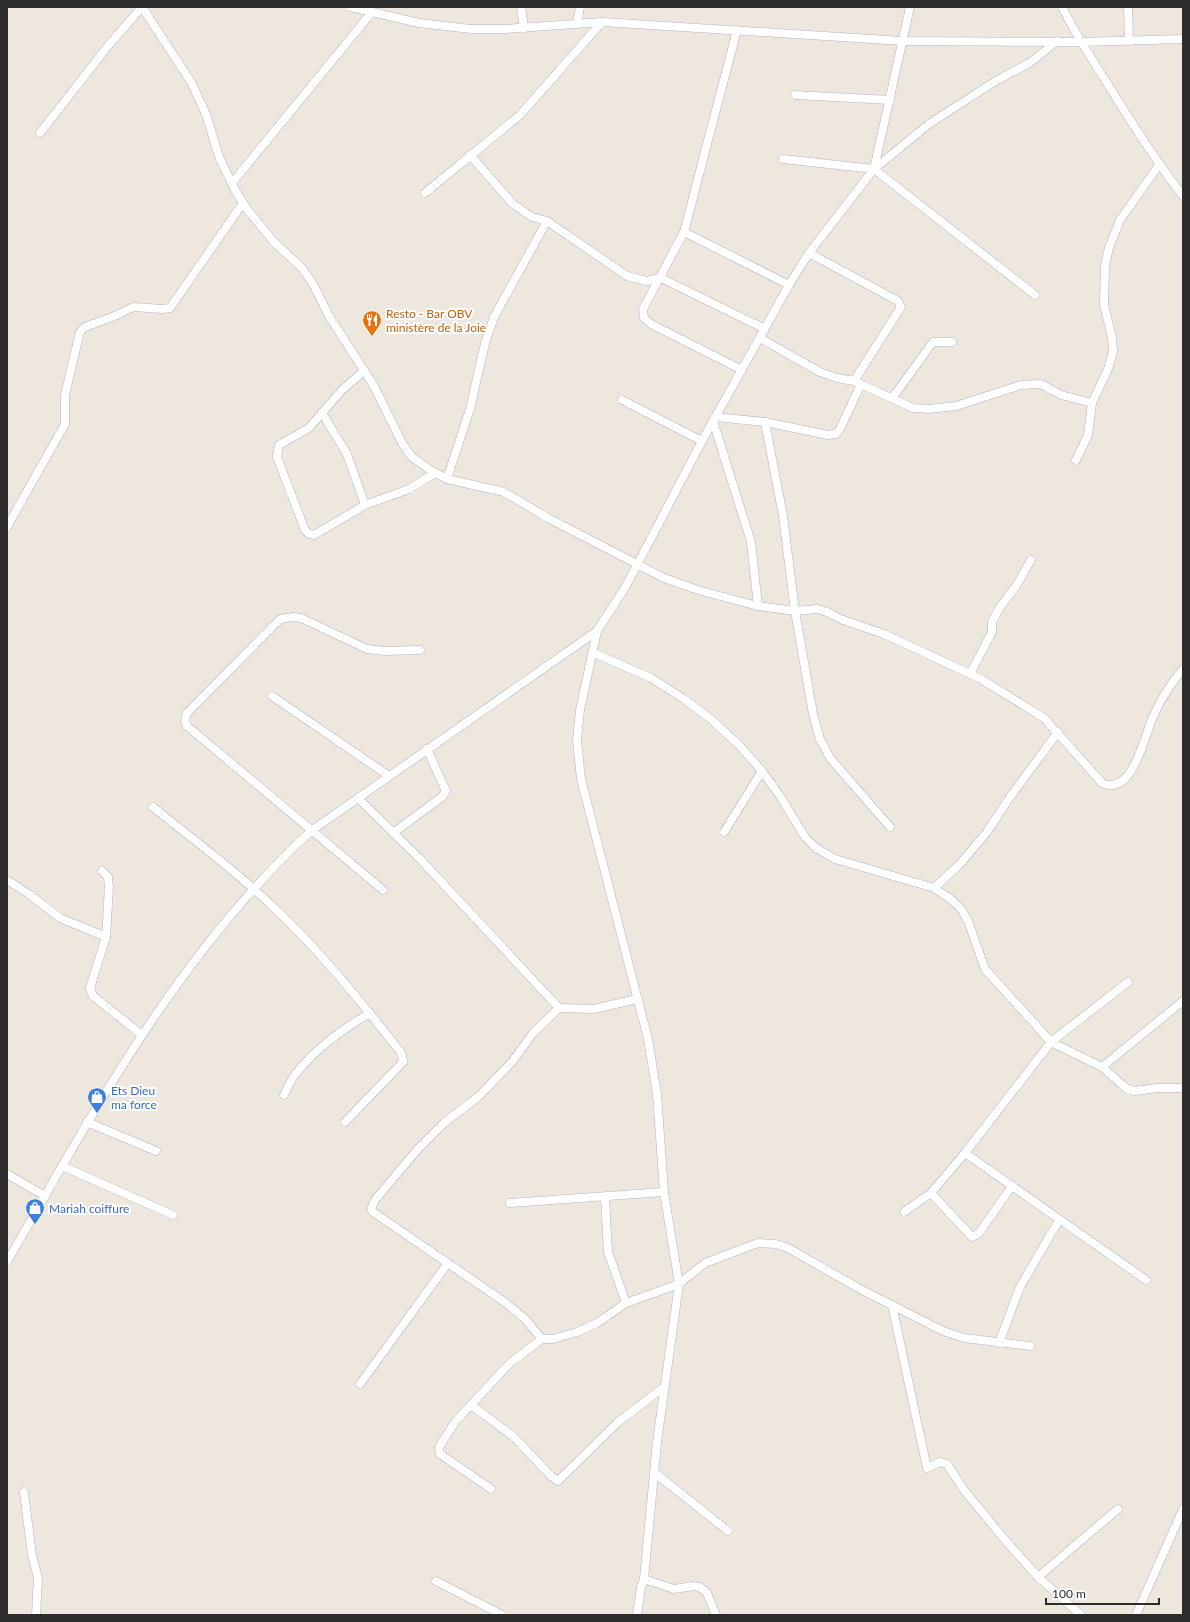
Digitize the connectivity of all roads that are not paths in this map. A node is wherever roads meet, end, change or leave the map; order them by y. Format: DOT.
graph roads {
  1 [pos="142,7"];
  2 [pos="351,7"];
  3 [pos="521,7"];
  4 [pos="580,7"];
  5 [pos="910,7"];
  6 [pos="1062,7"];
  7 [pos="1128,7"];
  8 [pos="372,12"];
  9 [pos="602,22"];
  10 [pos="577,24"];
  11 [pos="524,28"];
  12 [pos="737,30"];
  13 [pos="1183,39"];
  14 [pos="903,41"];
  15 [pos="1057,41"];
  16 [pos="1129,41"];
  17 [pos="1080,42"];
  18 [pos="795,95"];
  19 [pos="890,100"];
  20 [pos="40,133"];
  21 [pos="470,155"];
  22 [pos="783,158"];
  23 [pos="1158,165"];
  24 [pos="874,169"];
  25 [pos="232,183"];
  26 [pos="425,193"];
  27 [pos="1183,196"];
  28 [pos="243,203"];
  29 [pos="547,221"];
  30 [pos="684,232"];
  31 [pos="809,253"];
  32 [pos="661,278"];
  33 [pos="789,285"];
  34 [pos="1035,295"];
  35 [pos="765,329"];
  36 [pos="760,338"];
  37 [pos="952,342"];
  38 [pos="742,370"];
  39 [pos="364,372"];
  40 [pos="857,382"];
  41 [pos="893,397"];
  42 [pos="622,400"];
  43 [pos="1092,403"];
  44 [pos="322,413"];
  45 [pos="714,419"];
  46 [pos="765,422"];
  47 [pos="702,441"];
  48 [pos="1076,460"];
  49 [pos="435,473"];
  50 [pos="447,479"];
  51 [pos="365,506"];
  52 [pos="7,527"];
  53 [pos="1031,560"];
  54 [pos="636,564"];
  55 [pos="758,606"];
  56 [pos="795,610"];
  57 [pos="597,631"];
  58 [pos="420,650"];
  59 [pos="594,653"];
  60 [pos="1183,669"];
  61 [pos="970,674"];
  62 [pos="272,696"];
  63 [pos="1058,732"];
  64 [pos="427,749"];
  65 [pos="762,771"];
  66 [pos="389,776"];
  67 [pos="358,798"];
  68 [pos="153,808"];
  69 [pos="890,827"];
  70 [pos="311,831"];
  71 [pos="724,832"];
  72 [pos="393,833"];
  73 [pos="102,871"];
  74 [pos="7,880"];
  75 [pos="934,888"];
  76 [pos="253,889"];
  77 [pos="383,890"];
  78 [pos="106,937"];
  79 [pos="1128,982"];
  80 [pos="637,999"];
  81 [pos="1183,1001"];
  82 [pos="559,1008"];
  83 [pos="370,1013"];
  84 [pos="142,1035"];
  85 [pos="1051,1042"];
  86 [pos="1102,1067"];
  87 [pos="1183,1088"];
  88 [pos="284,1095"];
  89 [pos="87,1122"];
  90 [pos="345,1122"];
  91 [pos="156,1151"];
  92 [pos="965,1153"];
  93 [pos="62,1166"];
  94 [pos="7,1174"];
  95 [pos="1012,1186"];
  96 [pos="664,1192"];
  97 [pos="931,1193"];
  98 [pos="45,1196"];
  99 [pos="605,1197"];
  100 [pos="510,1203"];
  101 [pos="904,1212"];
  102 [pos="173,1215"];
  103 [pos="1059,1220"];
  104 [pos="7,1262"];
  105 [pos="448,1263"];
  106 [pos="1146,1280"];
  107 [pos="679,1284"];
  108 [pos="626,1303"];
  109 [pos="892,1305"];
  110 [pos="542,1339"];
  111 [pos="999,1342"];
  112 [pos="1030,1346"];
  113 [pos="360,1384"];
  114 [pos="664,1387"];
  115 [pos="471,1405"];
  116 [pos="655,1473"];
  117 [pos="491,1489"];
  118 [pos="24,1492"];
  119 [pos="1118,1509"];
  120 [pos="1183,1509"];
  121 [pos="728,1531"];
  122 [pos="1038,1577"];
  123 [pos="644,1579"];
  124 [pos="436,1581"];
  125 [pos="36,1615"];
  126 [pos="502,1615"];
  127 [pos="637,1615"];
  128 [pos="716,1615"];
  129 [pos="1081,1615"];
  130 [pos="1136,1615"];
  1 -- 20 [label="street"];
  1 -- 25 [label="street"];
  2 -- 8 [label="street"];
  3 -- 11 [label="street"];
  4 -- 10 [label="street"];
  5 -- 14 [label="street"];
  6 -- 17 [label="street"];
  7 -- 16 [label="street"];
  8 -- 11 [label="street"];
  8 -- 25 [label="street"];
  9 -- 10 [label="street"];
  9 -- 12 [label="street"];
  9 -- 21 [label="street"];
  10 -- 11 [label="street"];
  12 -- 14 [label="street"];
  12 -- 30 [label="street"];
  13 -- 16 [label="street"];
  14 -- 15 [label="street"];
  14 -- 19 [label="street"];
  15 -- 17 [label="street"];
  15 -- 24 [label="street"];
  16 -- 17 [label="street"];
  17 -- 23 [label="street"];
  18 -- 19 [label="street"];
  19 -- 24 [label="street"];
  21 -- 26 [label="street"];
  21 -- 29 [label="street"];
  22 -- 24 [label="street"];
  23 -- 27 [label="street"];
  23 -- 43 [label="street"];
  24 -- 31 [label="street"];
  24 -- 34 [label="street"];
  25 -- 28 [label="street"];
  28 -- 39 [label="street"];
  28 -- 52 [label="street"];
  29 -- 32 [label="street"];
  29 -- 50 [label="street"];
  30 -- 32 [label="street"];
  30 -- 33 [label="street"];
  31 -- 33 [label="street"];
  31 -- 40 [label="street"];
  32 -- 35 [label="street"];
  32 -- 38 [label="street"];
  33 -- 35 [label="street"];
  35 -- 36 [label="street"];
  36 -- 38 [label="street"];
  36 -- 40 [label="street"];
  37 -- 41 [label="street"];
  38 -- 45 [label="street"];
  39 -- 44 [label="street"];
  39 -- 49 [label="street"];
  40 -- 41 [label="street"];
  40 -- 46 [label="street"];
  41 -- 43 [label="street"];
  42 -- 47 [label="street"];
  43 -- 48 [label="street"];
  44 -- 51 [label="street"];
  44 -- 51 [label="street"];
  45 -- 46 [label="street"];
  45 -- 47 [label="street"];
  45 -- 55 [label="street"];
  46 -- 56 [label="street"];
  47 -- 54 [label="street"];
  49 -- 50 [label="street"];
  49 -- 51 [label="street"];
  50 -- 54 [label="street"];
  53 -- 61 [label="street"];
  54 -- 55 [label="street"];
  54 -- 57 [label="street"];
  55 -- 56 [label="street"];
  56 -- 61 [label="street"];
  56 -- 69 [label="street"];
  57 -- 59 [label="street"];
  57 -- 64 [label="street"];
  58 -- 70 [label="street"];
  59 -- 65 [label="street"];
  59 -- 80 [label="street"];
  60 -- 63 [label="street"];
  61 -- 63 [label="street"];
  62 -- 66 [label="street"];
  63 -- 75 [label="street"];
  64 -- 66 [label="street"];
  64 -- 72 [label="street"];
  65 -- 71 [label="street"];
  65 -- 75 [label="street"];
  66 -- 67 [label="street"];
  67 -- 70 [label="street"];
  67 -- 72 [label="street"];
  68 -- 76 [label="street"];
  70 -- 76 [label="street"];
  70 -- 77 [label="street"];
  72 -- 82 [label="street"];
  73 -- 78 [label="street"];
  74 -- 78 [label="street"];
  75 -- 85 [label="street"];
  76 -- 83 [label="street"];
  76 -- 84 [label="street"];
  78 -- 84 [label="street"];
  79 -- 85 [label="street"];
  80 -- 82 [label="street"];
  80 -- 96 [label="street"];
  81 -- 86 [label="street"];
  82 -- 105 [label="street"];
  83 -- 88 [label="street"];
  83 -- 90 [label="street"];
  84 -- 89 [label="street"];
  85 -- 86 [label="street"];
  85 -- 92 [label="street"];
  86 -- 87 [label="street"];
  89 -- 91 [label="street"];
  89 -- 93 [label="street"];
  92 -- 95 [label="street"];
  92 -- 97 [label="street"];
  93 -- 98 [label="street"];
  93 -- 102 [label="street"];
  94 -- 98 [label="street"];
  95 -- 97 [label="street"];
  95 -- 103 [label="street"];
  96 -- 99 [label="street"];
  96 -- 107 [label="street"];
  97 -- 101 [label="street"];
  98 -- 104 [label="street"];
  99 -- 100 [label="street"];
  99 -- 108 [label="street"];
  103 -- 106 [label="street"];
  103 -- 111 [label="street"];
  105 -- 110 [label="street"];
  105 -- 113 [label="street"];
  107 -- 108 [label="street"];
  107 -- 109 [label="street"];
  107 -- 114 [label="street"];
  108 -- 110 [label="street"];
  109 -- 111 [label="street"];
  109 -- 122 [label="street"];
  110 -- 115 [label="street"];
  111 -- 112 [label="street"];
  114 -- 115 [label="street"];
  114 -- 116 [label="street"];
  115 -- 117 [label="street"];
  116 -- 121 [label="street"];
  116 -- 123 [label="street"];
  118 -- 125 [label="street"];
  119 -- 122 [label="street"];
  120 -- 130 [label="street"];
  122 -- 129 [label="street"];
  123 -- 127 [label="street"];
  123 -- 128 [label="street"];
  124 -- 126 [label="street"];
}
